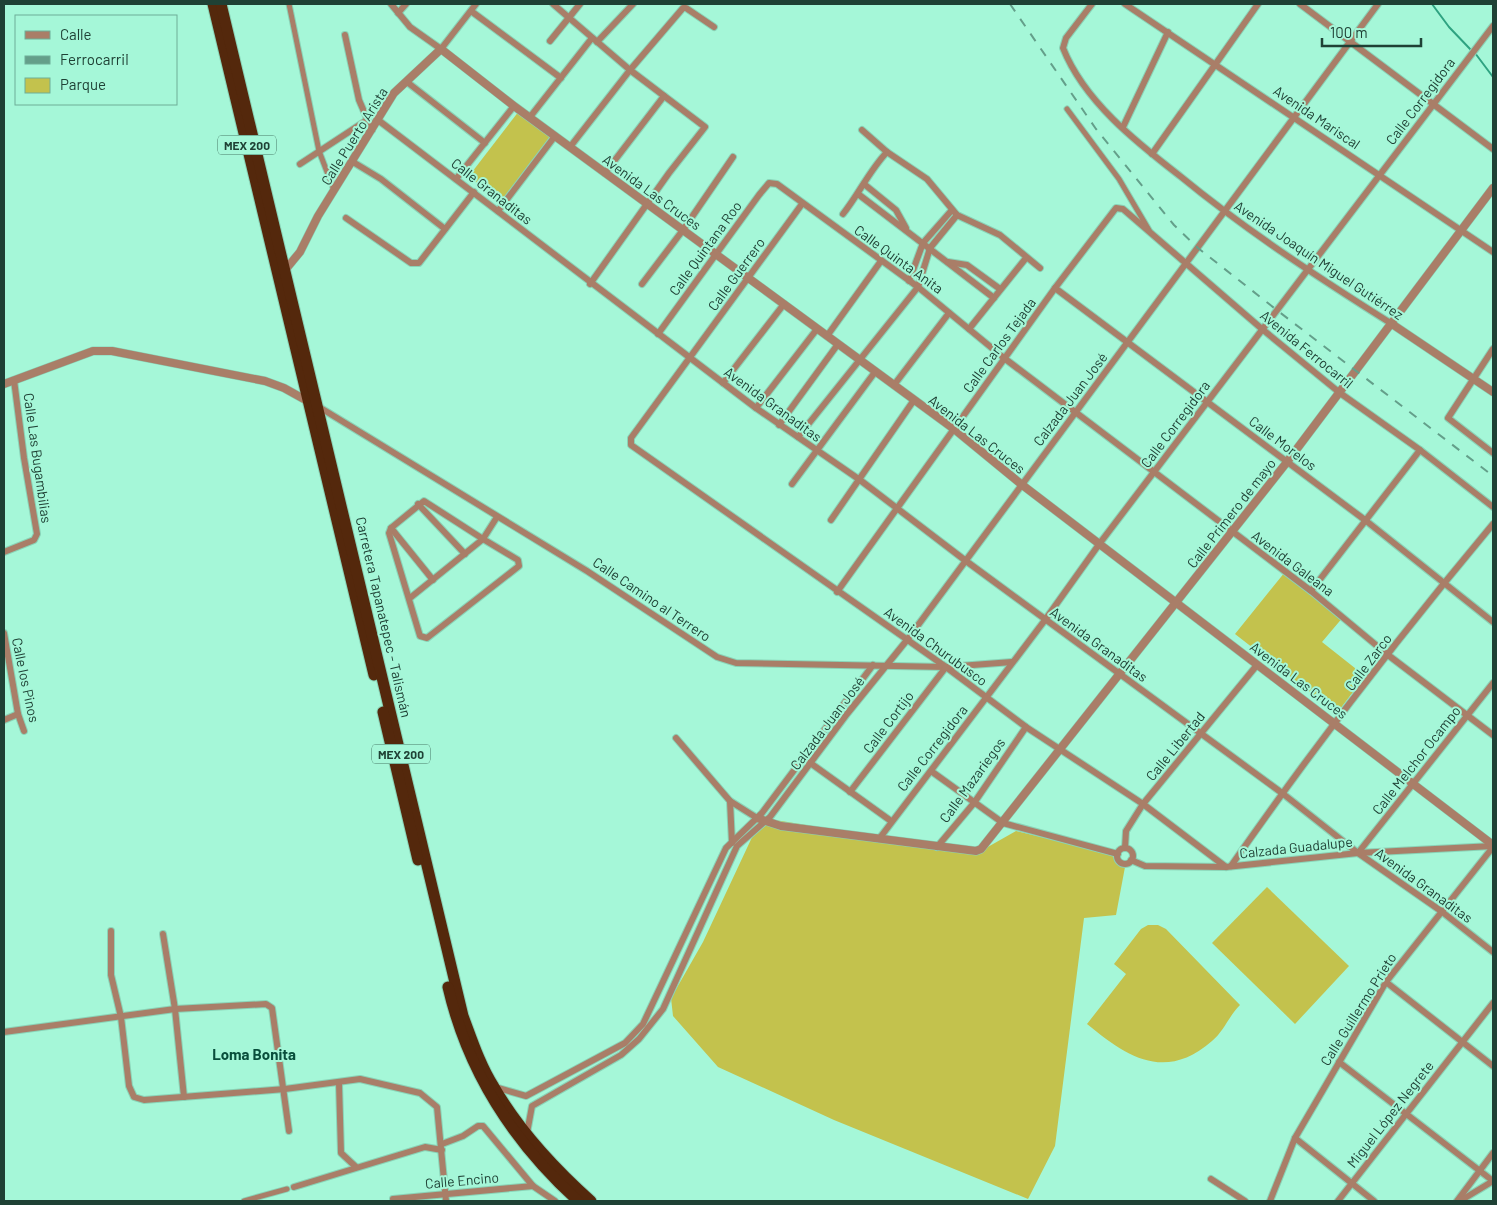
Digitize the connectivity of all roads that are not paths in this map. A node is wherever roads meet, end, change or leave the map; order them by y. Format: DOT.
graph roads {
  1 [pos="213,4"];
  2 [pos="221,4"];
  3 [pos="289,4"];
  4 [pos="391,4"];
  5 [pos="406,4"];
  6 [pos="476,4"];
  7 [pos="553,4"];
  8 [pos="580,4"];
  9 [pos="633,4"];
  10 [pos="1092,4"];
  11 [pos="1125,4"];
  12 [pos="1258,4"];
  13 [pos="1300,4"];
  14 [pos="1378,4"];
  15 [pos="471,11"];
  16 [pos="398,13"];
  17 [pos="568,17"];
  18 [pos="1493,26"];
  19 [pos="714,27"];
  20 [pos="1168,32"];
  21 [pos="345,35"];
  22 [pos="595,40"];
  23 [pos="550,41"];
  24 [pos="1349,42"];
  25 [pos="441,49"];
  26 [pos="1214,63"];
  27 [pos="630,70"];
  28 [pos="561,78"];
  29 [pos="407,82"];
  30 [pos="664,96"];
  31 [pos="1432,104"];
  32 [pos="514,106"];
  33 [pos="1067,109"];
  34 [pos="1295,116"];
  35 [pos="530,118"];
  36 [pos="367,120"];
  37 [pos="378,120"];
  38 [pos="1123,127"];
  39 [pos="372,130"];
  40 [pos="862,130"];
  41 [pos="555,136"];
  42 [pos="485,142"];
  43 [pos="570,147"];
  44 [pos="1493,148"];
  45 [pos="319,151"];
  46 [pos="887,152"];
  47 [pos="1152,154"];
  48 [pos="733,157"];
  49 [pos="353,162"];
  50 [pos="300,164"];
  51 [pos="605,173"];
  52 [pos="1379,175"];
  53 [pos="456,179"];
  54 [pos="777,184"];
  55 [pos="864,184"];
  56 [pos="1493,188"];
  57 [pos="335,191"];
  58 [pos="474,192"];
  59 [pos="858,194"];
  60 [pos="647,204"];
  61 [pos="802,204"];
  62 [pos="498,210"];
  63 [pos="1112,211"];
  64 [pos="954,212"];
  65 [pos="1225,213"];
  66 [pos="843,214"];
  67 [pos="346,218"];
  68 [pos="445,229"];
  69 [pos="683,230"];
  70 [pos="1461,231"];
  71 [pos="908,232"];
  72 [pos="1152,235"];
  73 [pos="923,243"];
  74 [pos="930,248"];
  75 [pos="1493,252"];
  76 [pos="716,255"];
  77 [pos="1026,258"];
  78 [pos="881,262"];
  79 [pos="947,262"];
  80 [pos="1185,262"];
  81 [pos="1040,268"];
  82 [pos="286,269"];
  83 [pos="1307,270"];
  84 [pos="748,278"];
  85 [pos="909,281"];
  86 [pos="590,284"];
  87 [pos="642,284"];
  88 [pos="918,287"];
  89 [pos="1055,288"];
  90 [pos="1000,289"];
  91 [pos="994,298"];
  92 [pos="784,304"];
  93 [pos="949,312"];
  94 [pos="1392,324"];
  95 [pos="817,329"];
  96 [pos="1262,329"];
  97 [pos="969,330"];
  98 [pos="658,334"];
  99 [pos="827,336"];
  100 [pos="1128,342"];
  101 [pos="838,344"];
  102 [pos="1493,349"];
  103 [pos="690,358"];
  104 [pos="1004,358"];
  105 [pos="859,360"];
  106 [pos="875,372"];
  107 [pos="1473,379"];
  108 [pos="14,380"];
  109 [pos="4,384"];
  110 [pos="723,384"];
  111 [pos="894,385"];
  112 [pos="1493,392"];
  113 [pos="1340,393"];
  114 [pos="914,400"];
  115 [pos="1208,401"];
  116 [pos="314,405"];
  117 [pos="756,408"];
  118 [pos="1077,413"];
  119 [pos="779,424"];
  120 [pos="954,429"];
  121 [pos="798,438"];
  122 [pos="631,445"];
  123 [pos="1420,450"];
  124 [pos="817,451"];
  125 [pos="1493,453"];
  126 [pos="1288,462"];
  127 [pos="1155,472"];
  128 [pos="860,480"];
  129 [pos="792,484"];
  130 [pos="1021,484"];
  131 [pos="418,504"];
  132 [pos="1493,507"];
  133 [pos="895,509"];
  134 [pos="498,517"];
  135 [pos="831,520"];
  136 [pos="1365,520"];
  137 [pos="1493,524"];
  138 [pos="391,528"];
  139 [pos="1231,531"];
  140 [pos="483,539"];
  141 [pos="1100,543"];
  142 [pos="4,552"];
  143 [pos="465,554"];
  144 [pos="966,561"];
  145 [pos="433,580"];
  146 [pos="1444,584"];
  147 [pos="1311,591"];
  148 [pos="837,592"];
  149 [pos="410,598"];
  150 [pos="1178,602"];
  151 [pos="1045,620"];
  152 [pos="1493,622"];
  153 [pos="4,633"];
  154 [pos="907,640"];
  155 [pos="1388,655"];
  156 [pos="1012,662"];
  157 [pos="874,665"];
  158 [pos="1257,665"];
  159 [pos="886,666"];
  160 [pos="946,667"];
  161 [pos="1119,674"];
  162 [pos="1493,682"];
  163 [pos="986,698"];
  164 [pos="18,714"];
  165 [pos="1468,715"];
  166 [pos="4,720"];
  167 [pos="1336,724"];
  168 [pos="1026,727"];
  169 [pos="24,732"];
  170 [pos="1200,734"];
  171 [pos="1493,735"];
  172 [pos="676,738"];
  173 [pos="1060,748"];
  174 [pos="802,757"];
  175 [pos="811,765"];
  176 [pos="931,771"];
  177 [pos="1414,785"];
  178 [pos="850,792"];
  179 [pos="1282,793"];
  180 [pos="730,801"];
  181 [pos="974,803"];
  182 [pos="1143,804"];
  183 [pos="755,821"];
  184 [pos="891,821"];
  185 [pos="766,822"];
  186 [pos="1003,822"];
  187 [pos="879,839"];
  188 [pos="731,841"];
  189 [pos="737,846"];
  190 [pos="1493,846"];
  191 [pos="937,847"];
  192 [pos="1125,848"];
  193 [pos="1118,854"];
  194 [pos="1358,854"];
  195 [pos="1131,860"];
  196 [pos="1228,866"];
  197 [pos="1441,911"];
  198 [pos="111,931"];
  199 [pos="163,934"];
  200 [pos="1493,952"];
  201 [pos="1386,982"];
  202 [pos="1493,1003"];
  203 [pos="176,1009"];
  204 [pos="121,1017"];
  205 [pos="4,1032"];
  206 [pos="1461,1043"];
  207 [pos="1339,1062"];
  208 [pos="1493,1066"];
  209 [pos="339,1084"];
  210 [pos="493,1086"];
  211 [pos="285,1089"];
  212 [pos="526,1096"];
  213 [pos="184,1097"];
  214 [pos="532,1106"];
  215 [pos="1407,1114"];
  216 [pos="289,1131"];
  217 [pos="526,1134"];
  218 [pos="1295,1138"];
  219 [pos="442,1147"];
  220 [pos="1493,1153"];
  221 [pos="356,1167"];
  222 [pos="1480,1170"];
  223 [pos="1211,1179"];
  224 [pos="1493,1181"];
  225 [pos="1352,1183"];
  226 [pos="533,1186"];
  227 [pos="290,1188"];
  228 [pos="445,1193"];
  229 [pos="393,1199"];
  230 [pos="244,1201"];
  231 [pos="446,1201"];
  232 [pos="555,1201"];
  233 [pos="578,1201"];
  234 [pos="591,1201"];
  235 [pos="1245,1201"];
  236 [pos="1270,1201"];
  237 [pos="1338,1201"];
  238 [pos="1374,1201"];
  239 [pos="1459,1201"];
  1 -- 116 [label="highway, Carretera Tapanatepec - Talismán / MEX 200"];
  2 -- 82 [label="highway, Carretera Tapanatepec - Talismán / MEX 200"];
  3 -- 45 [label="street"];
  4 -- 16 [label="street"];
  5 -- 16 [label="street"];
  6 -- 15 [label="street, Calle Puerto Arista"];
  7 -- 17 [label="street"];
  8 -- 17 [label="street"];
  9 -- 22 [label="street"];
  10 -- 38 [label="street, Avenida Joaquín Miguel Gutiérrez"];
  11 -- 20 [label="street, Avenida Mariscal"];
  12 -- 26 [label="street"];
  13 -- 24 [label="street"];
  14 -- 24 [label="street, Calzada Juan José"];
  15 -- 25 [label="street, Calle Puerto Arista"];
  15 -- 28 [label="street"];
  16 -- 25 [label="street"];
  17 -- 22 [label="street"];
  17 -- 23 [label="street"];
  18 -- 31 [label="street, Calle Corregidora"];
  19 -- 27 [label="street"];
  20 -- 26 [label="street, Avenida Mariscal"];
  20 -- 38 [label="street"];
  21 -- 36 [label="street"];
  22 -- 27 [label="street"];
  22 -- 28 [label="street"];
  24 -- 31 [label="street"];
  24 -- 34 [label="street, Calzada Juan José"];
  25 -- 29 [label="street, Calle Puerto Arista"];
  25 -- 32 [label="street, Avenida Las Cruces"];
  26 -- 34 [label="street, Avenida Mariscal"];
  26 -- 47 [label="street"];
  27 -- 30 [label="street"];
  27 -- 43 [label="street"];
  28 -- 35 [label="street"];
  29 -- 37 [label="street, Calle Puerto Arista"];
  29 -- 42 [label="street"];
  30 -- 51 [label="street"];
  30 -- 60 [label="street"];
  31 -- 44 [label="street"];
  31 -- 52 [label="street, Calle Corregidora"];
  32 -- 35 [label="street, Avenida Las Cruces"];
  32 -- 42 [label="street"];
  33 -- 72 [label="street"];
  34 -- 52 [label="street, Avenida Mariscal"];
  34 -- 65 [label="street, Calzada Juan José"];
  35 -- 41 [label="street, Avenida Las Cruces"];
  36 -- 39 [label="street"];
  36 -- 45 [label="street"];
  37 -- 39 [label="street, Calle Puerto Arista"];
  37 -- 53 [label="street, Calle Granaditas"];
  38 -- 47 [label="street, Avenida Joaquín Miguel Gutiérrez"];
  39 -- 49 [label="street, Calle Puerto Arista"];
  40 -- 46 [label="street"];
  41 -- 43 [label="street, Avenida Las Cruces"];
  41 -- 62 [label="street"];
  42 -- 53 [label="street"];
  43 -- 51 [label="street, Avenida Las Cruces"];
  45 -- 50 [label="street"];
  45 -- 57 [label="street"];
  46 -- 55 [label="street"];
  46 -- 64 [label="street"];
  47 -- 65 [label="street, Avenida Joaquín Miguel Gutiérrez"];
  48 -- 69 [label="street"];
  49 -- 57 [label="street, Calle Puerto Arista"];
  49 -- 68 [label="street"];
  51 -- 60 [label="street, Avenida Las Cruces"];
  52 -- 70 [label="street, Avenida Mariscal"];
  52 -- 83 [label="street, Calle Corregidora"];
  53 -- 58 [label="street, Calle Granaditas"];
  54 -- 61 [label="street, Calle Quinta Anita"];
  54 -- 76 [label="street, Calle Quintana Roo"];
  55 -- 59 [label="street"];
  55 -- 71 [label="street"];
  56 -- 70 [label="street, Calle Primero de mayo"];
  57 -- 82 [label="street, Calle Puerto Arista"];
  58 -- 62 [label="street, Calle Granaditas"];
  58 -- 68 [label="street"];
  59 -- 66 [label="street"];
  59 -- 71 [label="street"];
  60 -- 69 [label="street, Avenida Las Cruces"];
  60 -- 86 [label="street"];
  61 -- 78 [label="street, Calle Quinta Anita"];
  61 -- 84 [label="street, Calle Guerrero"];
  62 -- 86 [label="street, Calle Granaditas"];
  63 -- 72 [label="street, Avenida Ferrocarril"];
  63 -- 89 [label="street, Calle Carlos Tejada"];
  64 -- 73 [label="street"];
  64 -- 74 [label="street"];
  64 -- 77 [label="street"];
  65 -- 80 [label="street, Calzada Juan José"];
  65 -- 83 [label="street, Avenida Joaquín Miguel Gutiérrez"];
  67 -- 68 [label="street"];
  69 -- 76 [label="street, Avenida Las Cruces"];
  69 -- 87 [label="street"];
  70 -- 75 [label="street, Avenida Mariscal"];
  70 -- 94 [label="street, Calle Primero de mayo"];
  71 -- 73 [label="street"];
  72 -- 80 [label="street, Avenida Ferrocarril"];
  73 -- 74 [label="street"];
  73 -- 85 [label="street"];
  74 -- 79 [label="street"];
  74 -- 88 [label="street"];
  76 -- 84 [label="street, Avenida Las Cruces"];
  76 -- 98 [label="street, Calle Quintana Roo"];
  77 -- 81 [label="street"];
  77 -- 90 [label="street"];
  78 -- 85 [label="street, Calle Quinta Anita"];
  78 -- 99 [label="street"];
  79 -- 90 [label="street"];
  79 -- 91 [label="street"];
  80 -- 96 [label="street, Avenida Ferrocarril"];
  80 -- 100 [label="street, Calzada Juan José"];
  82 -- 116 [label="highway, Carretera Tapanatepec - Talismán / MEX 200"];
  83 -- 94 [label="street, Avenida Joaquín Miguel Gutiérrez"];
  83 -- 96 [label="street, Calle Corregidora"];
  84 -- 92 [label="street, Avenida Las Cruces"];
  84 -- 103 [label="street, Calle Guerrero"];
  85 -- 88 [label="street, Calle Quinta Anita"];
  86 -- 98 [label="street, Calle Granaditas"];
  88 -- 93 [label="street, Calle Quinta Anita"];
  88 -- 105 [label="street"];
  89 -- 100 [label="street, Calle Morelos"];
  89 -- 104 [label="street, Calle Carlos Tejada"];
  90 -- 91 [label="street"];
  91 -- 97 [label="street"];
  92 -- 95 [label="street, Avenida Las Cruces"];
  92 -- 110 [label="street"];
  93 -- 97 [label="street, Calle Quinta Anita"];
  93 -- 111 [label="street"];
  94 -- 107 [label="street, Avenida Joaquín Miguel Gutiérrez"];
  94 -- 113 [label="street, Calle Primero de mayo"];
  95 -- 99 [label="street, Avenida Las Cruces"];
  95 -- 117 [label="street"];
  96 -- 113 [label="street, Avenida Ferrocarril"];
  96 -- 115 [label="street, Calle Corregidora"];
  97 -- 104 [label="street, Calle Quinta Anita"];
  98 -- 103 [label="street, Avenida Granaditas"];
  99 -- 101 [label="street, Avenida Las Cruces"];
  100 -- 115 [label="street, Calle Morelos"];
  100 -- 118 [label="street, Calzada Juan José"];
  101 -- 105 [label="street, Avenida Las Cruces"];
  101 -- 119 [label="street"];
  102 -- 107 [label="street"];
  103 -- 110 [label="street, Avenida Granaditas"];
  103 -- 122 [label="street, Calle Guerrero"];
  104 -- 118 [label="street, Avenida Galeana"];
  104 -- 120 [label="street, Calle Carlos Tejada"];
  105 -- 106 [label="street, Avenida Las Cruces"];
  105 -- 121 [label="street"];
  106 -- 111 [label="street, Avenida Las Cruces"];
  106 -- 124 [label="street"];
  107 -- 112 [label="street, Avenida Joaquín Miguel Gutiérrez"];
  107 -- 125 [label="street"];
  108 -- 109 [label="street"];
  108 -- 116 [label="street"];
  108 -- 142 [label="street, Calle Las Bugambilias"];
  110 -- 117 [label="street, Avenida Granaditas"];
  111 -- 114 [label="street, Avenida Las Cruces"];
  113 -- 123 [label="street, Avenida Ferrocarril"];
  113 -- 126 [label="street, Calle Primero de mayo"];
  114 -- 120 [label="street, Avenida Las Cruces"];
  114 -- 128 [label="street"];
  115 -- 126 [label="street, Calle Morelos"];
  115 -- 127 [label="street, Calle Corregidora"];
  116 -- 134 [label="street, Calle Camino al Terrero"];
  116 -- 210 [label="highway, Carretera Tapanatepec - Talismán / MEX 200"];
  116 -- 233 [label="highway, Carretera Tapanatepec - Talismán / MEX 200"];
  117 -- 119 [label="street, Avenida Granaditas"];
  118 -- 127 [label="street, Avenida Galeana"];
  118 -- 130 [label="street, Calzada Juan José"];
  119 -- 121 [label="street, Avenida Granaditas"];
  120 -- 130 [label="street, Avenida Las Cruces"];
  120 -- 133 [label="street, Calle Carlos Tejada"];
  121 -- 124 [label="street, Avenida Granaditas"];
  122 -- 148 [label="street, Avenida Churubusco"];
  123 -- 132 [label="street, Avenida Ferrocarril"];
  123 -- 136 [label="street"];
  124 -- 128 [label="street, Avenida Granaditas"];
  124 -- 129 [label="street"];
  126 -- 136 [label="street, Calle Morelos"];
  126 -- 139 [label="street, Calle Primero de mayo"];
  127 -- 139 [label="street, Avenida Galeana"];
  127 -- 141 [label="street, Calle Corregidora"];
  128 -- 133 [label="street, Avenida Granaditas"];
  128 -- 135 [label="street"];
  130 -- 141 [label="street, Avenida Las Cruces"];
  130 -- 144 [label="street, Calzada Juan José"];
  131 -- 138 [label="street"];
  131 -- 140 [label="street"];
  131 -- 143 [label="street"];
  133 -- 144 [label="street, Avenida Granaditas"];
  133 -- 148 [label="street, Calle Carlos Tejada"];
  134 -- 140 [label="street"];
  134 -- 157 [label="street, Calle Camino al Terrero"];
  136 -- 146 [label="street, Calle Morelos"];
  136 -- 147 [label="street"];
  137 -- 146 [label="street, Calle Zarco"];
  138 -- 145 [label="street"];
  138 -- 149 [label="street"];
  139 -- 147 [label="street, Avenida Galeana"];
  139 -- 150 [label="street, Calle Primero de mayo"];
  140 -- 143 [label="street"];
  140 -- 149 [label="street"];
  141 -- 150 [label="street, Avenida Las Cruces"];
  141 -- 151 [label="street, Calle Corregidora"];
  143 -- 145 [label="street"];
  144 -- 151 [label="street, Avenida Granaditas"];
  144 -- 154 [label="street, Calzada Juan José"];
  145 -- 149 [label="street"];
  146 -- 152 [label="street, Calle Morelos"];
  146 -- 155 [label="street, Calle Zarco"];
  147 -- 155 [label="street, Avenida Galeana"];
  148 -- 154 [label="street, Avenida Churubusco"];
  150 -- 158 [label="street, Avenida Las Cruces"];
  150 -- 161 [label="street, Calle Primero de mayo"];
  151 -- 156 [label="street, Calle Corregidora"];
  151 -- 161 [label="street, Avenida Granaditas"];
  153 -- 164 [label="street, Calle los Pinos"];
  154 -- 159 [label="street, Calzada Juan José"];
  154 -- 160 [label="street, Avenida Churubusco"];
  155 -- 165 [label="street, Avenida Galeana"];
  155 -- 167 [label="street, Calle Zarco"];
  156 -- 160 [label="street, Calle Camino al Terrero"];
  156 -- 163 [label="street, Calle Corregidora"];
  157 -- 159 [label="street, Calle Camino al Terrero"];
  157 -- 174 [label="street, Calzada Juan José"];
  158 -- 167 [label="street, Avenida Las Cruces"];
  158 -- 170 [label="street, Calle Libertad"];
  159 -- 160 [label="street, Calle Camino al Terrero"];
  159 -- 175 [label="street, Calzada Juan José"];
  160 -- 163 [label="street, Avenida Churubusco"];
  160 -- 178 [label="street, Calle Cortijo"];
  161 -- 170 [label="street, Avenida Granaditas"];
  161 -- 173 [label="street, Calle Primero de mayo"];
  162 -- 165 [label="street, Calle Melchor Ocampo"];
  163 -- 168 [label="street, Avenida Churubusco"];
  163 -- 176 [label="street, Calle Corregidora"];
  164 -- 166 [label="street"];
  164 -- 169 [label="street, Calle los Pinos"];
  165 -- 171 [label="street, Avenida Galeana"];
  165 -- 177 [label="street, Calle Melchor Ocampo"];
  167 -- 177 [label="street, Avenida Las Cruces"];
  167 -- 179 [label="street, Calle Zarco"];
  168 -- 173 [label="street, Avenida Churubusco"];
  168 -- 181 [label="street, Calle Mazariegos"];
  170 -- 179 [label="street, Avenida Granaditas"];
  170 -- 182 [label="street, Calle Libertad"];
  172 -- 180 [label="street"];
  173 -- 182 [label="street, Avenida Churubusco"];
  173 -- 186 [label="street, Calle Primero de mayo"];
  174 -- 175 [label="street"];
  174 -- 183 [label="street, Calzada Juan José"];
  175 -- 178 [label="street"];
  175 -- 185 [label="street, Calzada Juan José"];
  176 -- 181 [label="street"];
  176 -- 184 [label="street, Calle Corregidora"];
  177 -- 190 [label="street, Avenida Las Cruces"];
  177 -- 194 [label="street, Calle Melchor Ocampo"];
  178 -- 184 [label="street"];
  179 -- 194 [label="street, Avenida Granaditas"];
  179 -- 196 [label="street, Calle Zarco"];
  180 -- 183 [label="street"];
  180 -- 188 [label="street"];
  181 -- 186 [label="street"];
  181 -- 191 [label="street, Calle Mazariegos"];
  182 -- 192 [label="street, Calle Libertad"];
  182 -- 196 [label="street, Avenida Churubusco"];
  183 -- 185 [label="street"];
  183 -- 188 [label="street, Calzada Juan José"];
  184 -- 187 [label="street, Calle Corregidora"];
  185 -- 187 [label="street"];
  185 -- 189 [label="street, Calzada Juan José"];
  186 -- 191 [label="street, Calle Primero de mayo"];
  186 -- 193 [label="street"];
  187 -- 191 [label="street"];
  188 -- 189 [label="street"];
  188 -- 212 [label="street"];
  189 -- 214 [label="street"];
  190 -- 194 [label="street, Calzada Guadalupe"];
  190 -- 197 [label="street, Calle Guillermo Prieto"];
  192 -- 193 [label="street"];
  192 -- 195 [label="street"];
  193 -- 195 [label="street"];
  194 -- 196 [label="street, Calzada Guadalupe"];
  194 -- 197 [label="street, Avenida Granaditas"];
  195 -- 196 [label="street, Calzada Guadalupe"];
  197 -- 200 [label="street, Avenida Granaditas"];
  197 -- 201 [label="street, Calle Guillermo Prieto"];
  198 -- 204 [label="street"];
  199 -- 203 [label="street"];
  201 -- 206 [label="street"];
  201 -- 207 [label="street, Calle Guillermo Prieto"];
  202 -- 206 [label="street, Miguel López Negrete"];
  203 -- 204 [label="street"];
  203 -- 211 [label="street"];
  203 -- 213 [label="street"];
  204 -- 205 [label="street"];
  204 -- 213 [label="street"];
  206 -- 208 [label="street"];
  206 -- 215 [label="street, Miguel López Negrete"];
  207 -- 215 [label="street"];
  207 -- 218 [label="street, Calle Guillermo Prieto"];
  209 -- 211 [label="street"];
  209 -- 219 [label="street"];
  209 -- 221 [label="street"];
  210 -- 212 [label="street"];
  210 -- 217 [label="highway, Carretera Tapanatepec - Talismán / MEX 200"];
  211 -- 213 [label="street"];
  211 -- 216 [label="street"];
  212 -- 214 [label="street"];
  214 -- 217 [label="street"];
  215 -- 222 [label="street"];
  215 -- 225 [label="street, Miguel López Negrete"];
  217 -- 234 [label="highway, Carretera Tapanatepec - Talismán / MEX 200"];
  218 -- 225 [label="street"];
  218 -- 236 [label="street, Calle Guillermo Prieto"];
  219 -- 221 [label="street"];
  219 -- 226 [label="street"];
  219 -- 228 [label="street"];
  220 -- 222 [label="street"];
  221 -- 227 [label="street"];
  222 -- 224 [label="street"];
  222 -- 239 [label="street"];
  223 -- 235 [label="street"];
  224 -- 239 [label="street"];
  225 -- 237 [label="street, Miguel López Negrete"];
  225 -- 238 [label="street"];
  226 -- 228 [label="street, Calle Encino"];
  226 -- 232 [label="street"];
  227 -- 230 [label="street"];
  228 -- 229 [label="street, Calle Encino"];
  228 -- 231 [label="street"];
}
